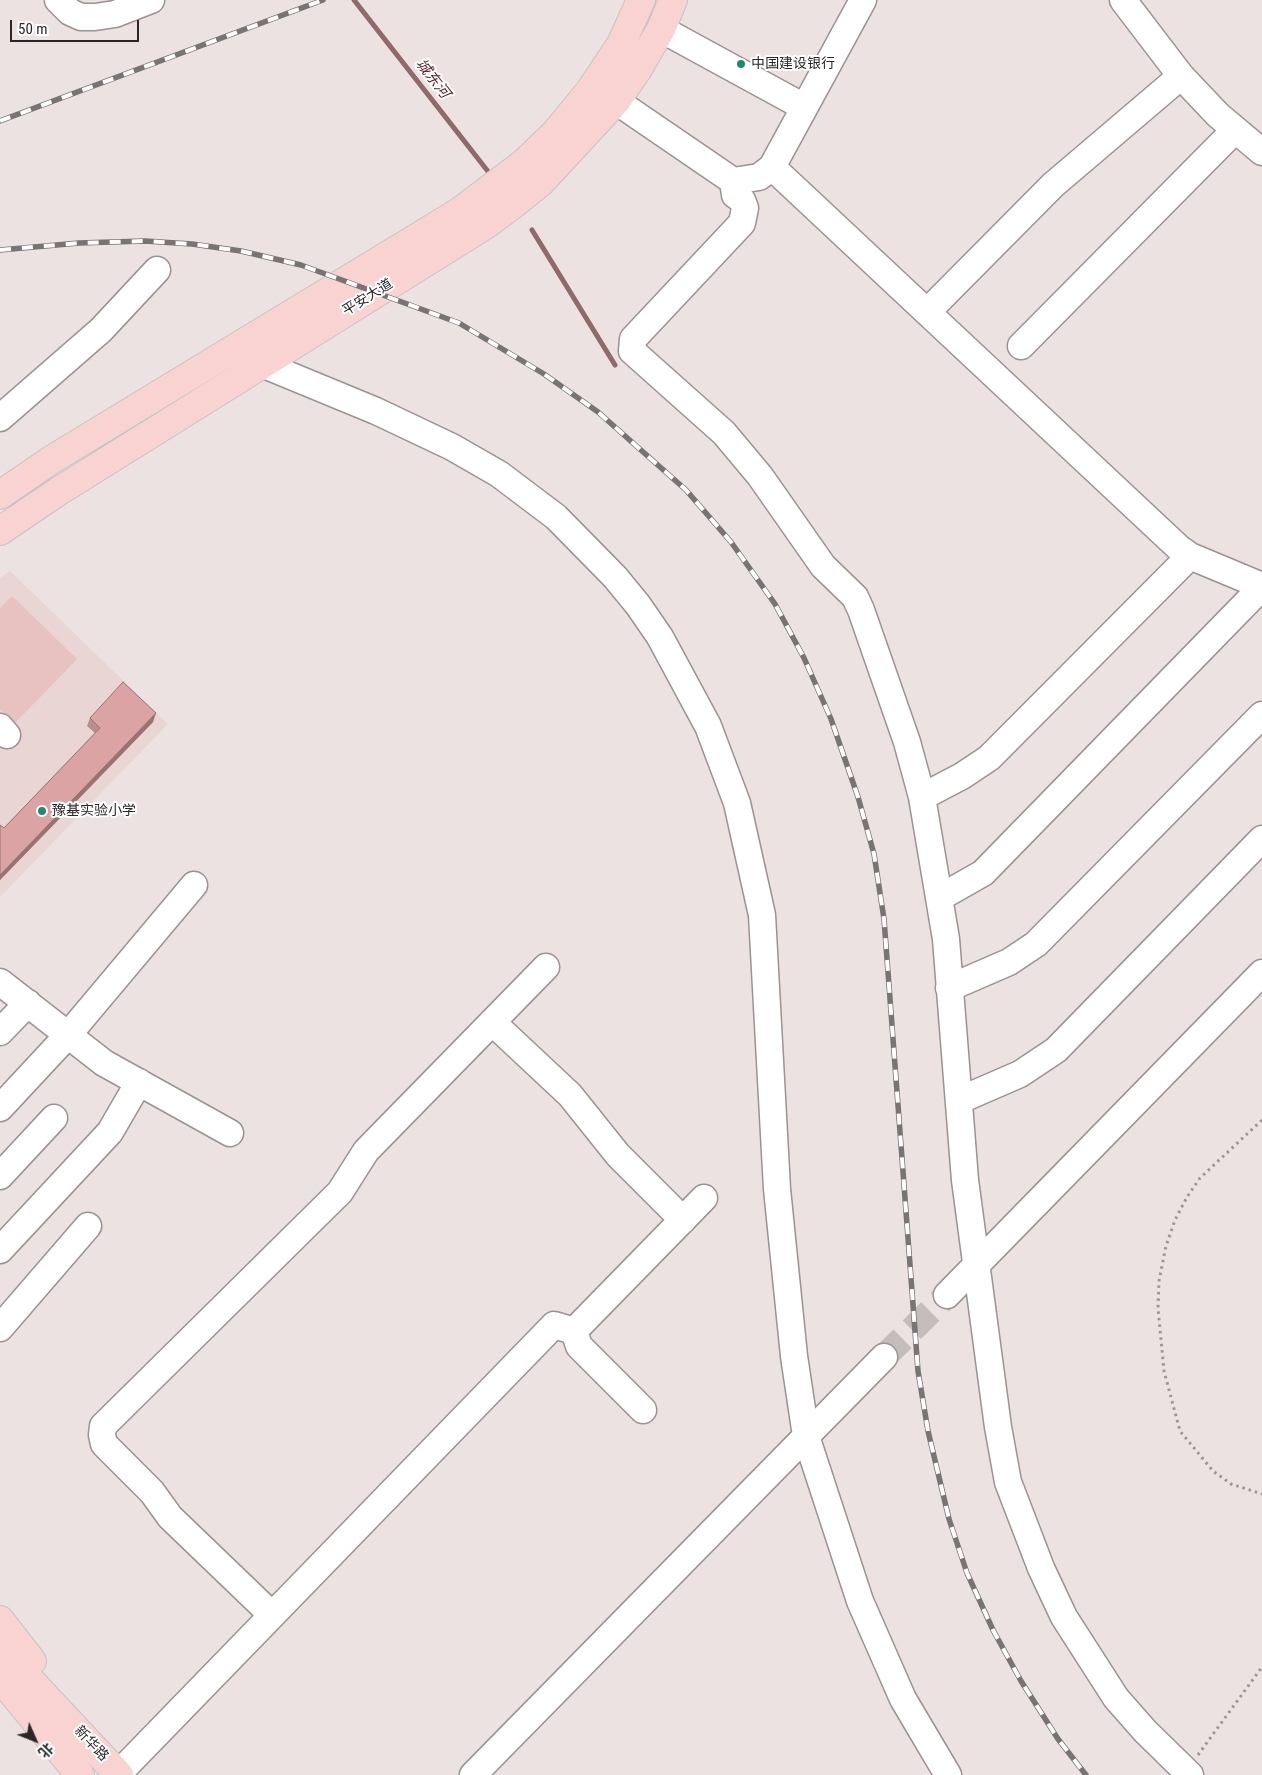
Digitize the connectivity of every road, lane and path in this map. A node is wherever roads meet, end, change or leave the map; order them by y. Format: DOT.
graph roads {
  1 [pos="58,0"];
  2 [pos="152,0"];
  3 [pos="641,0"];
  4 [pos="673,0"];
  5 [pos="863,0"];
  6 [pos="1123,0"];
  7 [pos="661,29"];
  8 [pos="1181,76"];
  9 [pos="616,101"];
  10 [pos="804,107"];
  11 [pos="1235,130"];
  12 [pos="1262,152"];
  13 [pos="772,167"];
  14 [pos="733,180"];
  15 [pos="157,270"];
  16 [pos="927,312"];
  17 [pos="1021,346"];
  18 [pos="262,364"];
  19 [pos="0,418"];
  20 [pos="0,495"];
  21 [pos="0,530"];
  22 [pos="1190,556"];
  23 [pos="1262,586"];
  24 [pos="1262,715"];
  25 [pos="922,796"];
  26 [pos="1262,839"];
  27 [pos="194,885"];
  28 [pos="938,898"];
  29 [pos="546,967"];
  30 [pos="1262,973"];
  31 [pos="0,982"];
  32 [pos="949,988"];
  33 [pos="28,1003"];
  34 [pos="492,1022"];
  35 [pos="0,1032"];
  36 [pos="68,1035"];
  37 [pos="139,1082"];
  38 [pos="960,1100"];
  39 [pos="0,1108"];
  40 [pos="54,1118"];
  41 [pos="1262,1120"];
  42 [pos="230,1133"];
  43 [pos="0,1176"];
  44 [pos="704,1198"];
  45 [pos="683,1220"];
  46 [pos="88,1226"];
  47 [pos="0,1250"];
  48 [pos="976,1264"];
  49 [pos="947,1295"];
  50 [pos="0,1328"];
  51 [pos="574,1331"];
  52 [pos="884,1357"];
  53 [pos="643,1410"];
  54 [pos="806,1436"];
  55 [pos="1262,1494"];
  56 [pos="272,1615"];
  57 [pos="0,1620"];
  58 [pos="0,1648"];
  59 [pos="1262,1667"];
  60 [pos="0,1678"];
  61 [pos="0,1698"];
  62 [pos="98,1751"];
  63 [pos="78,1773"];
  64 [pos="118,1774"];
  65 [pos="1188,1774"];
  66 [pos="473,1775"];
  67 [pos="948,1775"];
  1 -- 2 [label="street"];
  3 -- 20 [label="main road, 平安大道"];
  4 -- 7 [label="main road, 平安大道"];
  5 -- 10 [label="street"];
  6 -- 8 [label="street"];
  7 -- 9 [label="main road, 平安大道"];
  7 -- 10 [label="street"];
  8 -- 11 [label="street"];
  8 -- 16 [label="street"];
  9 -- 14 [label="street"];
  9 -- 18 [label="main road, 平安大道"];
  10 -- 13 [label="street"];
  11 -- 12 [label="street"];
  11 -- 17 [label="street"];
  13 -- 14 [label="street"];
  13 -- 16 [label="street"];
  14 -- 25 [label="street"];
  15 -- 19 [label="street"];
  16 -- 22 [label="street"];
  18 -- 21 [label="main road, 平安大道"];
  18 -- 54 [label="street"];
  22 -- 23 [label="street"];
  22 -- 25 [label="street"];
  23 -- 28 [label="street"];
  24 -- 32 [label="street"];
  25 -- 28 [label="street"];
  26 -- 38 [label="street"];
  27 -- 36 [label="street"];
  28 -- 32 [label="street"];
  29 -- 34 [label="street"];
  30 -- 48 [label="street"];
  31 -- 33 [label="street"];
  32 -- 38 [label="street"];
  33 -- 35 [label="street"];
  33 -- 36 [label="street"];
  34 -- 45 [label="street"];
  34 -- 56 [label="street"];
  36 -- 37 [label="street"];
  36 -- 39 [label="street"];
  37 -- 42 [label="street"];
  37 -- 47 [label="street"];
  38 -- 48 [label="street"];
  40 -- 43 [label="street"];
  41 -- 55 [label="path"];
  44 -- 45 [label="street"];
  45 -- 51 [label="street"];
  46 -- 50 [label="street"];
  48 -- 49 [label="street"];
  48 -- 65 [label="street"];
  51 -- 53 [label="street"];
  51 -- 56 [label="street"];
  52 -- 54 [label="street"];
  54 -- 66 [label="street"];
  54 -- 67 [label="street"];
  56 -- 64 [label="street"];
  57 -- 62 [label="main road"];
  58 -- 62 [label="main road, 新华路"];
  59 -- 65 [label="path"];
  60 -- 63 [label="main road, 新华路"];
  61 -- 63 [label="main road"];
  62 -- 64 [label="main road, 新华路"];
}
